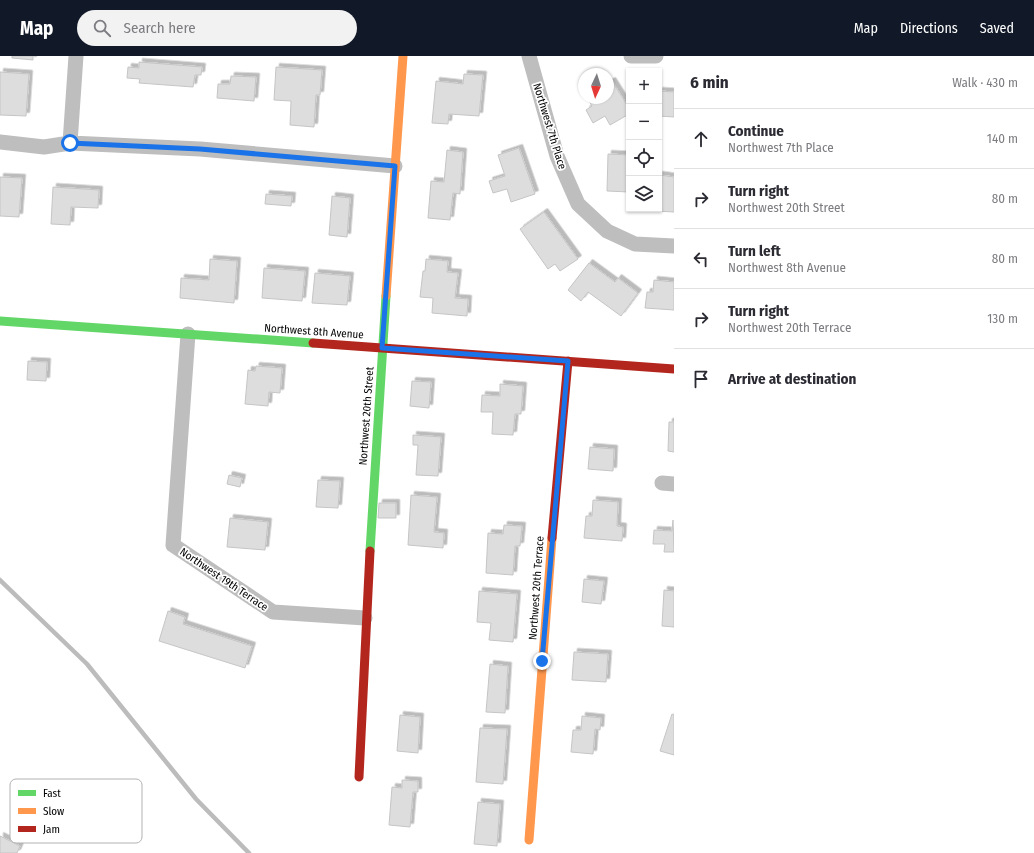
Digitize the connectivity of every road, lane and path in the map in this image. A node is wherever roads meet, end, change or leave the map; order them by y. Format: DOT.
graph roads {
  1 [pos="76,56"];
  2 [pos="403,56"];
  3 [pos="529,56"];
  4 [pos="630,56"];
  5 [pos="656,56"];
  6 [pos="0,142"];
  7 [pos="70,143"];
  8 [pos="395,166"];
  9 [pos="674,246"];
  10 [pos="0,321"];
  11 [pos="188,334"];
  12 [pos="382,348"];
  13 [pos="568,361"];
  14 [pos="674,369"];
  15 [pos="365,618"];
  16 [pos="359,777"];
  17 [pos="529,840"];
  1 -- 7 [label="street"];
  2 -- 8 [label="street, Northwest 20th Street"];
  3 -- 9 [label="street, Northwest 7th Place"];
  4 -- 5 [label="street"];
  6 -- 7 [label="street"];
  7 -- 8 [label="street"];
  8 -- 12 [label="street, Northwest 20th Street"];
  10 -- 11 [label="street, Northwest 8th Avenue"];
  11 -- 12 [label="street, Northwest 8th Avenue"];
  11 -- 15 [label="street, Northwest 19th Terrace"];
  12 -- 13 [label="street, Northwest 8th Avenue"];
  12 -- 15 [label="street, Northwest 20th Street"];
  13 -- 14 [label="street, Northwest 8th Avenue"];
  13 -- 17 [label="street, Northwest 20th Terrace"];
  15 -- 16 [label="street, Northwest 20th Street"];
}
